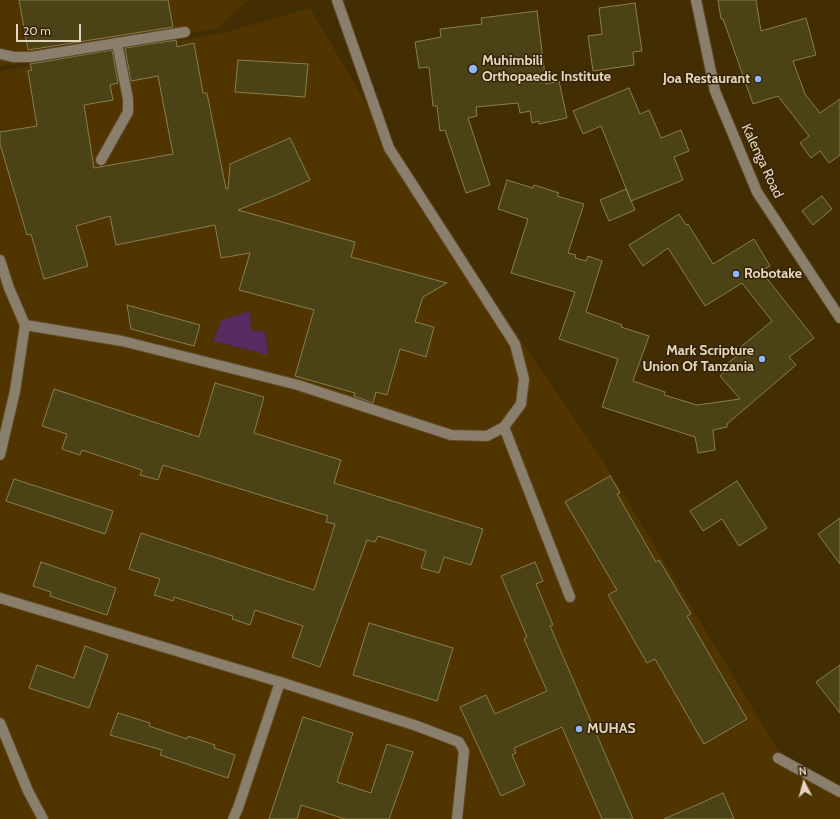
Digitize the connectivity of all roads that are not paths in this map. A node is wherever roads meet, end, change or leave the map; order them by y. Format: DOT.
graph roads {
  1 [pos="696,0"];
  2 [pos="338,1"];
  3 [pos="185,32"];
  4 [pos="117,43"];
  5 [pos="0,54"];
  6 [pos="101,160"];
  7 [pos="0,260"];
  8 [pos="840,318"];
  9 [pos="25,326"];
  10 [pos="504,427"];
  11 [pos="0,454"];
  12 [pos="570,597"];
  13 [pos="0,598"];
  14 [pos="280,682"];
  15 [pos="0,723"];
  16 [pos="778,758"];
  17 [pos="840,792"];
  18 [pos="43,819"];
  19 [pos="233,819"];
  20 [pos="457,819"];
  1 -- 8 [label="street, Kalenga Road"];
  2 -- 10 [label="street"];
  3 -- 4 [label="street"];
  4 -- 5 [label="street"];
  4 -- 6 [label="street"];
  7 -- 9 [label="street"];
  9 -- 10 [label="street"];
  9 -- 11 [label="street"];
  10 -- 12 [label="street"];
  13 -- 14 [label="street"];
  14 -- 19 [label="street"];
  14 -- 20 [label="street"];
  15 -- 18 [label="street"];
  16 -- 17 [label="street"];
}
